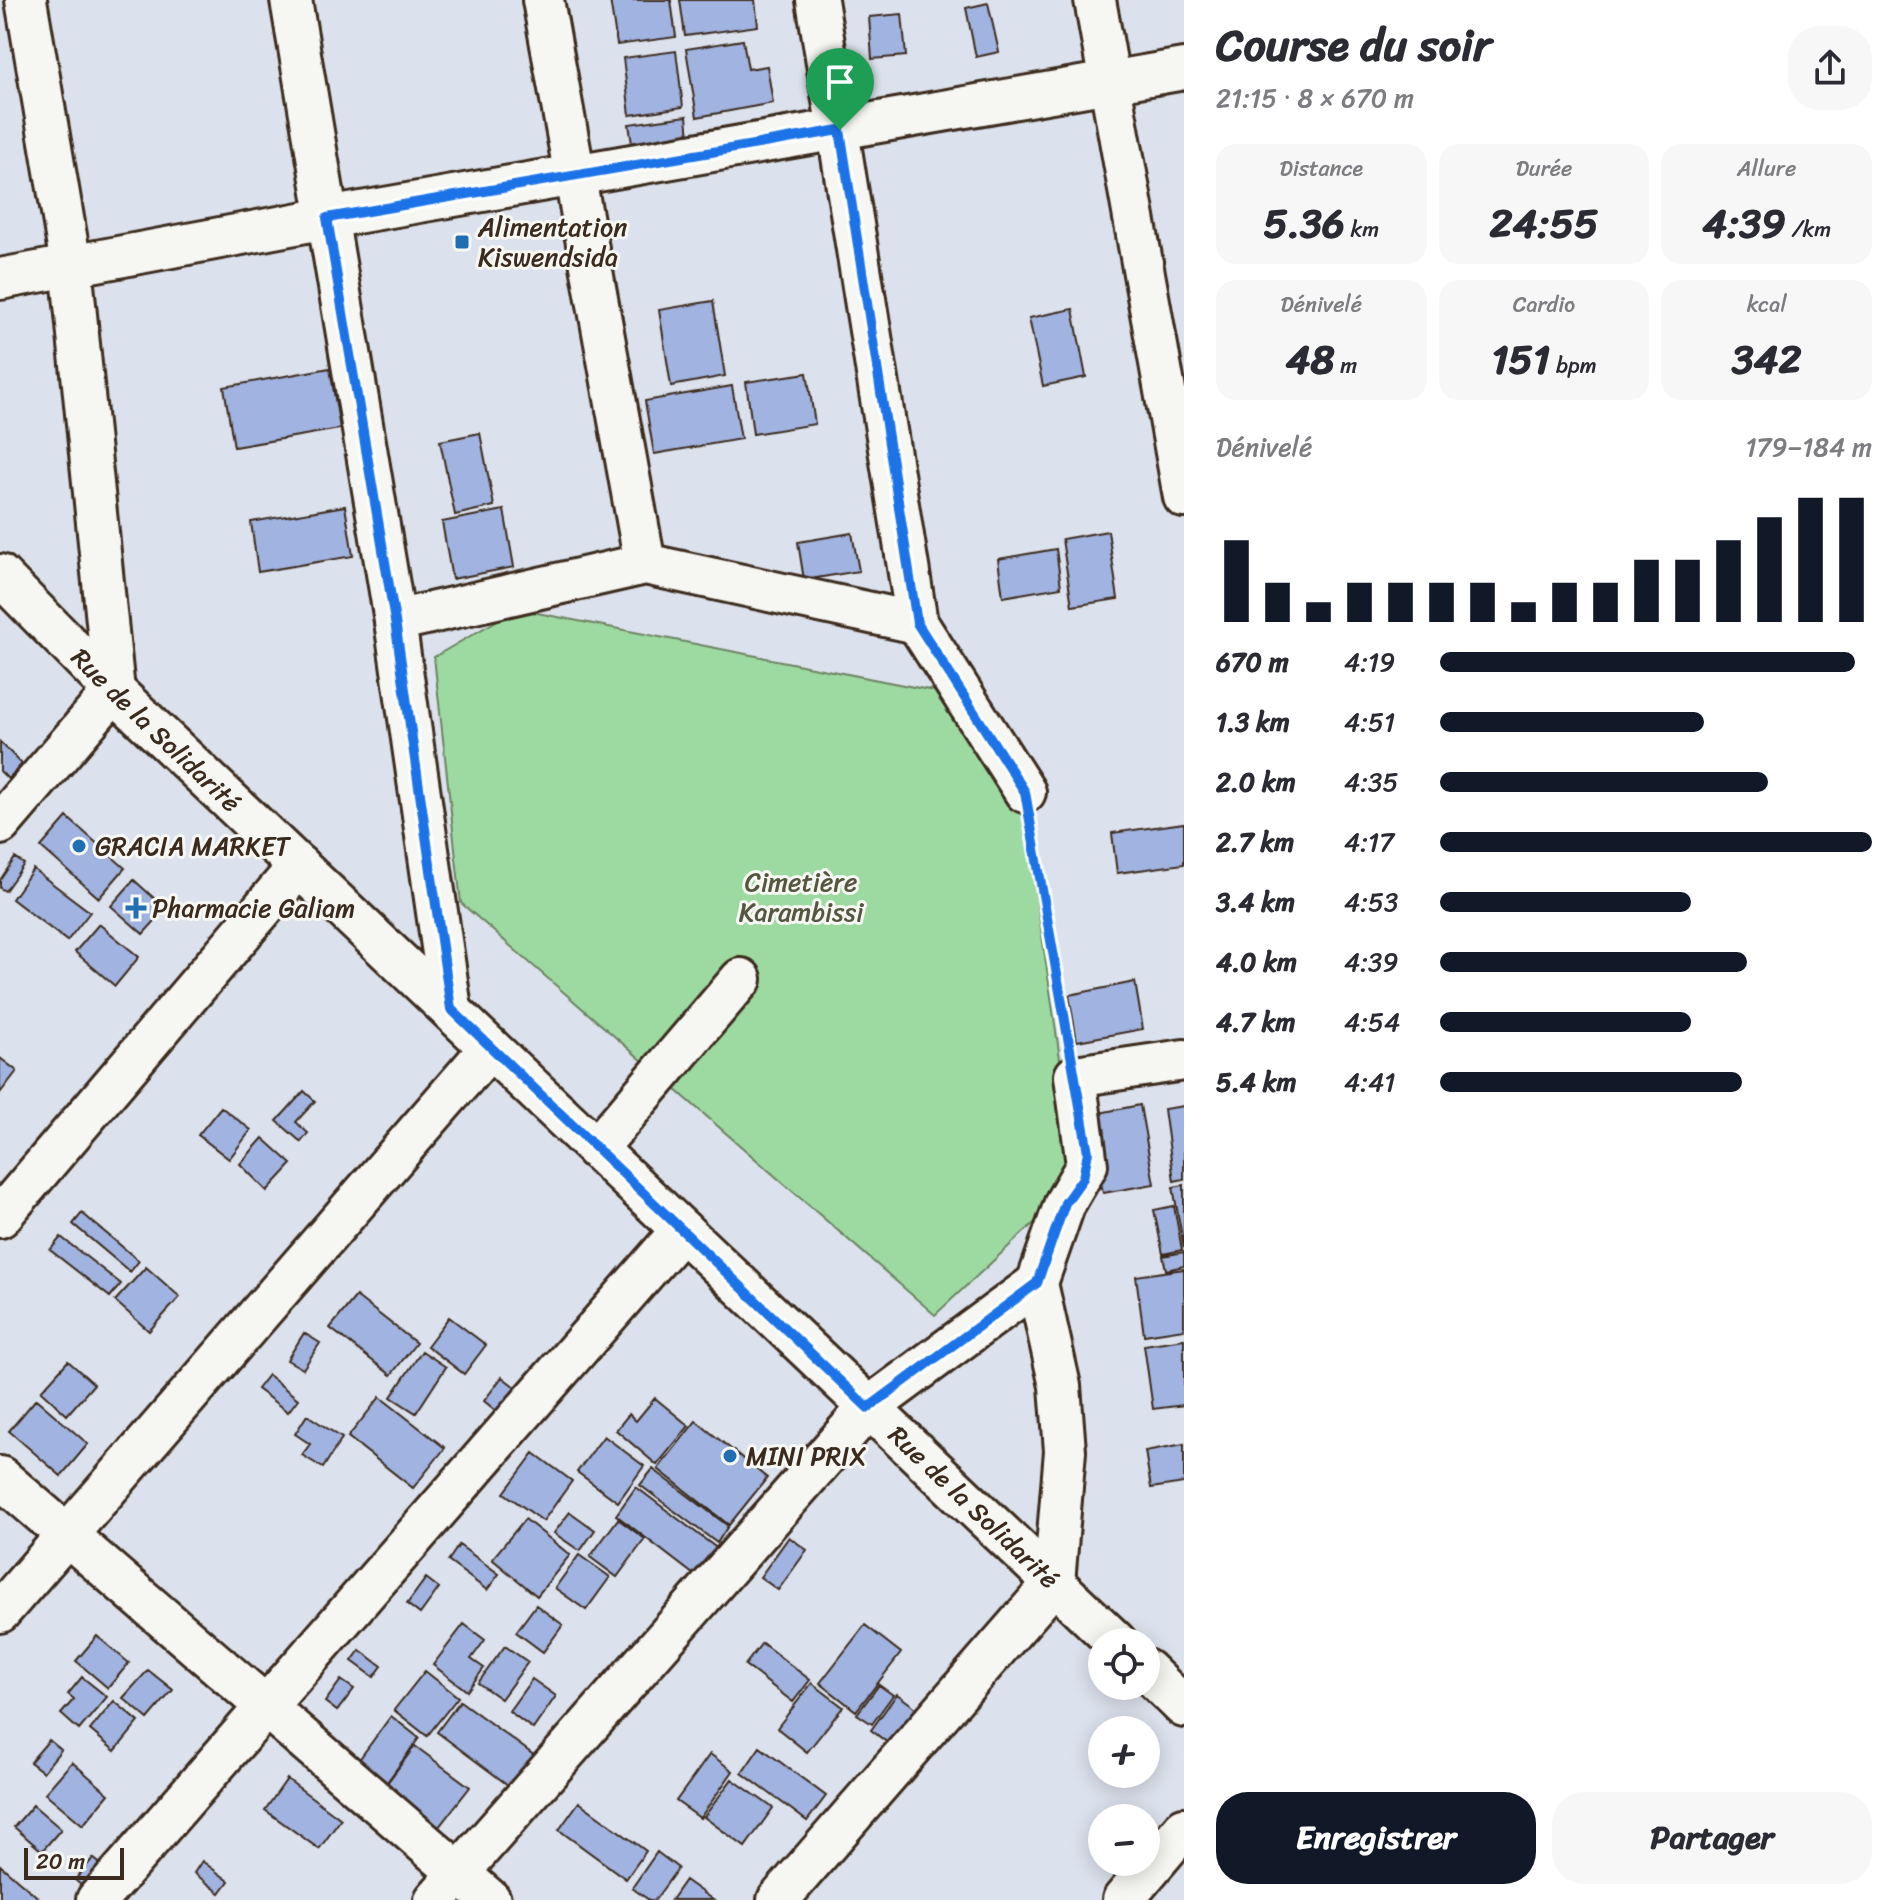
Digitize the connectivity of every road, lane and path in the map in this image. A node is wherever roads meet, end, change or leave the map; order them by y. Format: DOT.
graph roads {
  1 [pos="26,0"];
  2 [pos="291,0"];
  3 [pos="543,0"];
  4 [pos="817,0"];
  5 [pos="1095,0"];
  6 [pos="1184,69"];
  7 [pos="1110,82"];
  8 [pos="840,130"];
  9 [pos="575,176"];
  10 [pos="327,218"];
  11 [pos="71,265"];
  12 [pos="0,279"];
  13 [pos="1184,497"];
  14 [pos="645,564"];
  15 [pos="0,575"];
  16 [pos="395,621"];
  17 [pos="917,623"];
  18 [pos="114,691"];
  19 [pos="1025,792"];
  20 [pos="0,824"];
  21 [pos="299,866"];
  22 [pos="741,979"];
  23 [pos="451,1009"];
  24 [pos="490,1048"];
  25 [pos="1184,1060"];
  26 [pos="1075,1076"];
  27 [pos="596,1149"];
  28 [pos="0,1217"];
  29 [pos="682,1230"];
  30 [pos="1037,1283"];
  31 [pos="868,1408"];
  32 [pos="0,1477"];
  33 [pos="67,1534"];
  34 [pos="1054,1583"];
  35 [pos="0,1612"];
  36 [pos="1101,1628"];
  37 [pos="1160,1684"];
  38 [pos="265,1705"];
  39 [pos="1184,1707"];
  40 [pos="1184,1828"];
  41 [pos="446,1886"];
  42 [pos="97,1900"];
  43 [pos="490,1900"];
  44 [pos="778,1900"];
  45 [pos="1123,1900"];
  1 -- 11 [label="street"];
  2 -- 10 [label="street"];
  3 -- 9 [label="street"];
  4 -- 8 [label="street"];
  5 -- 7 [label="street"];
  6 -- 7 [label="street"];
  7 -- 8 [label="street"];
  7 -- 13 [label="street"];
  8 -- 9 [label="street"];
  8 -- 17 [label="street"];
  9 -- 10 [label="street"];
  9 -- 14 [label="street"];
  10 -- 11 [label="street"];
  10 -- 16 [label="street"];
  11 -- 12 [label="street"];
  11 -- 18 [label="street"];
  14 -- 16 [label="street"];
  14 -- 17 [label="street"];
  15 -- 18 [label="street, Rue de la Solidarité"];
  16 -- 23 [label="street"];
  17 -- 19 [label="street"];
  18 -- 20 [label="street"];
  18 -- 21 [label="street, Rue de la Solidarité"];
  19 -- 26 [label="path"];
  21 -- 23 [label="street, Rue de la Solidarité"];
  21 -- 28 [label="street"];
  22 -- 27 [label="street"];
  23 -- 24 [label="street, Rue de la Solidarité"];
  24 -- 27 [label="street, Rue de la Solidarité"];
  24 -- 33 [label="street"];
  25 -- 26 [label="street"];
  26 -- 30 [label="street"];
  27 -- 29 [label="street, Rue de la Solidarité"];
  29 -- 31 [label="street, Rue de la Solidarité"];
  29 -- 38 [label="street"];
  30 -- 31 [label="street"];
  30 -- 34 [label="street"];
  31 -- 34 [label="street, Rue de la Solidarité"];
  31 -- 41 [label="street"];
  32 -- 33 [label="street"];
  33 -- 35 [label="street"];
  33 -- 38 [label="street"];
  34 -- 36 [label="street, Rue de la Solidarité"];
  34 -- 44 [label="street"];
  37 -- 39 [label="street"];
  38 -- 41 [label="street"];
  38 -- 42 [label="street"];
  40 -- 45 [label="street"];
  41 -- 43 [label="street"];
}
